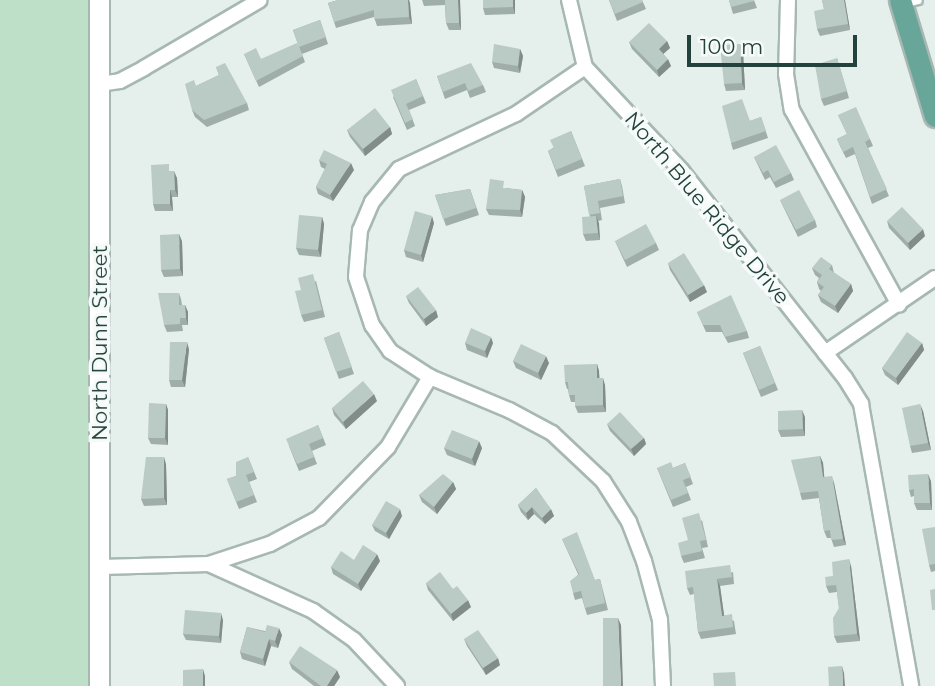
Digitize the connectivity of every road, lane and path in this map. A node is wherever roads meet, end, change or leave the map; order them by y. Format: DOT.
graph roads {
  1 [pos="99,0"];
  2 [pos="260,0"];
  3 [pos="569,0"];
  4 [pos="788,0"];
  5 [pos="906,1"];
  6 [pos="585,66"];
  7 [pos="99,84"];
  8 [pos="935,117"];
  9 [pos="932,282"];
  10 [pos="899,305"];
  11 [pos="825,353"];
  12 [pos="429,377"];
  13 [pos="209,564"];
  14 [pos="101,567"];
  15 [pos="99,686"];
  16 [pos="397,686"];
  17 [pos="663,686"];
  18 [pos="911,686"];
  1 -- 7 [label="street, North Dunn Street"];
  2 -- 7 [label="street"];
  3 -- 6 [label="street"];
  4 -- 10 [label="street"];
  5 -- 8 [label="main road"];
  6 -- 11 [label="street, North Blue Ridge Drive"];
  6 -- 12 [label="street"];
  7 -- 14 [label="street, North Dunn Street"];
  9 -- 10 [label="street"];
  10 -- 11 [label="street"];
  11 -- 18 [label="street, North Blue Ridge Drive"];
  12 -- 13 [label="street"];
  12 -- 17 [label="street"];
  13 -- 14 [label="street"];
  13 -- 16 [label="street"];
  14 -- 15 [label="street, North Dunn Street"];
}
